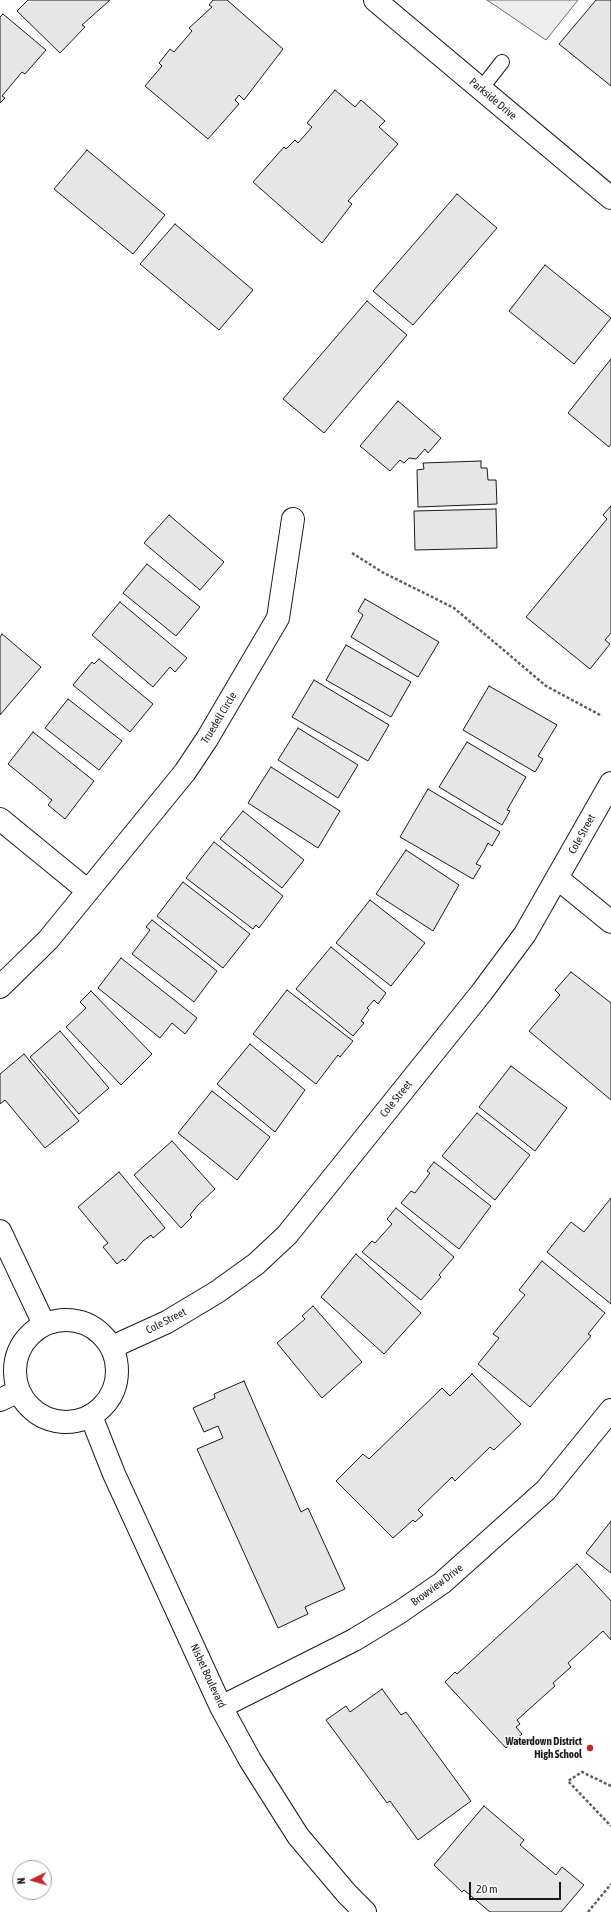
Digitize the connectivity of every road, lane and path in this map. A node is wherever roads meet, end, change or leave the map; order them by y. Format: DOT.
graph roads {
  1 [pos="375,0"];
  2 [pos="502,62"];
  3 [pos="481,89"];
  4 [pos="610,196"];
  5 [pos="293,519"];
  6 [pos="352,553"];
  7 [pos="602,716"];
  8 [pos="611,782"];
  9 [pos="0,819"];
  10 [pos="557,878"];
  11 [pos="88,891"];
  12 [pos="611,922"];
  13 [pos="0,987"];
  14 [pos="0,1231"];
  15 [pos="44,1324"];
  16 [pos="112,1347"];
  17 [pos="9,1396"];
  18 [pos="611,1410"];
  19 [pos="91,1416"];
  20 [pos="222,1707"];
  21 [pos="611,1786"];
  22 [pos="611,1826"];
  23 [pos="611,1884"];
  24 [pos="365,1912"];
  25 [pos="588,1912"];
  1 -- 3 [label="street, Parkside Drive"];
  2 -- 3 [label="lane"];
  3 -- 4 [label="street, Parkside Drive"];
  5 -- 11 [label="street, Truedell Circle"];
  6 -- 7 [label="path"];
  8 -- 10 [label="street, Cole Street"];
  9 -- 11 [label="street"];
  10 -- 12 [label="street"];
  10 -- 16 [label="street, Cole Street"];
  11 -- 13 [label="street, Truedell Circle"];
  14 -- 15 [label="street"];
  15 -- 16 [label="street"];
  15 -- 17 [label="street"];
  16 -- 19 [label="street"];
  17 -- 19 [label="street"];
  18 -- 20 [label="street, Browview Drive"];
  19 -- 20 [label="street, Nisbet Boulevard"];
  20 -- 24 [label="street, Nisbet Boulevard"];
  21 -- 22 [label="path"];
  23 -- 25 [label="path"];
}
